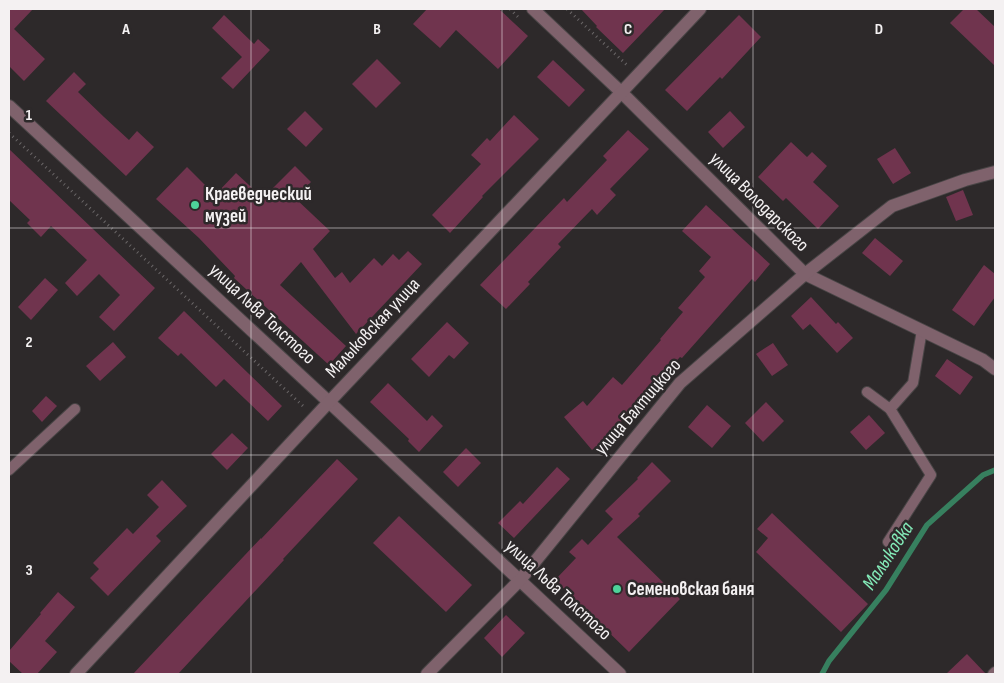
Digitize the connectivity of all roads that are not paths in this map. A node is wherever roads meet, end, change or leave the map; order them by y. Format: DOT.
graph roads {
  1 [pos="533,9"];
  2 [pos="700,9"];
  3 [pos="621,92"];
  4 [pos="9,106"];
  5 [pos="995,172"];
  6 [pos="805,274"];
  7 [pos="922,330"];
  8 [pos="995,368"];
  9 [pos="867,392"];
  10 [pos="329,402"];
  11 [pos="75,409"];
  12 [pos="890,409"];
  13 [pos="9,470"];
  14 [pos="888,542"];
  15 [pos="520,580"];
  16 [pos="76,674"];
  17 [pos="427,674"];
  18 [pos="620,674"];
  1 -- 3 [label="street, улица Володарского"];
  2 -- 3 [label="street, Малыковская улица"];
  3 -- 6 [label="street, улица Володарского"];
  3 -- 10 [label="street, Малыковская улица"];
  4 -- 10 [label="street, улица Льва Толстого"];
  5 -- 6 [label="street, улица Балтицкого"];
  6 -- 7 [label="street, улица Володарского"];
  6 -- 15 [label="street, улица Балтицкого"];
  7 -- 8 [label="street, улица Володарского"];
  7 -- 12 [label="lane"];
  9 -- 12 [label="lane"];
  10 -- 15 [label="street, улица Льва Толстого"];
  10 -- 16 [label="street, Малыковская улица"];
  11 -- 13 [label="lane"];
  12 -- 14 [label="lane"];
  15 -- 17 [label="street, улица Балтицкого"];
  15 -- 18 [label="street, улица Льва Толстого"];
}
